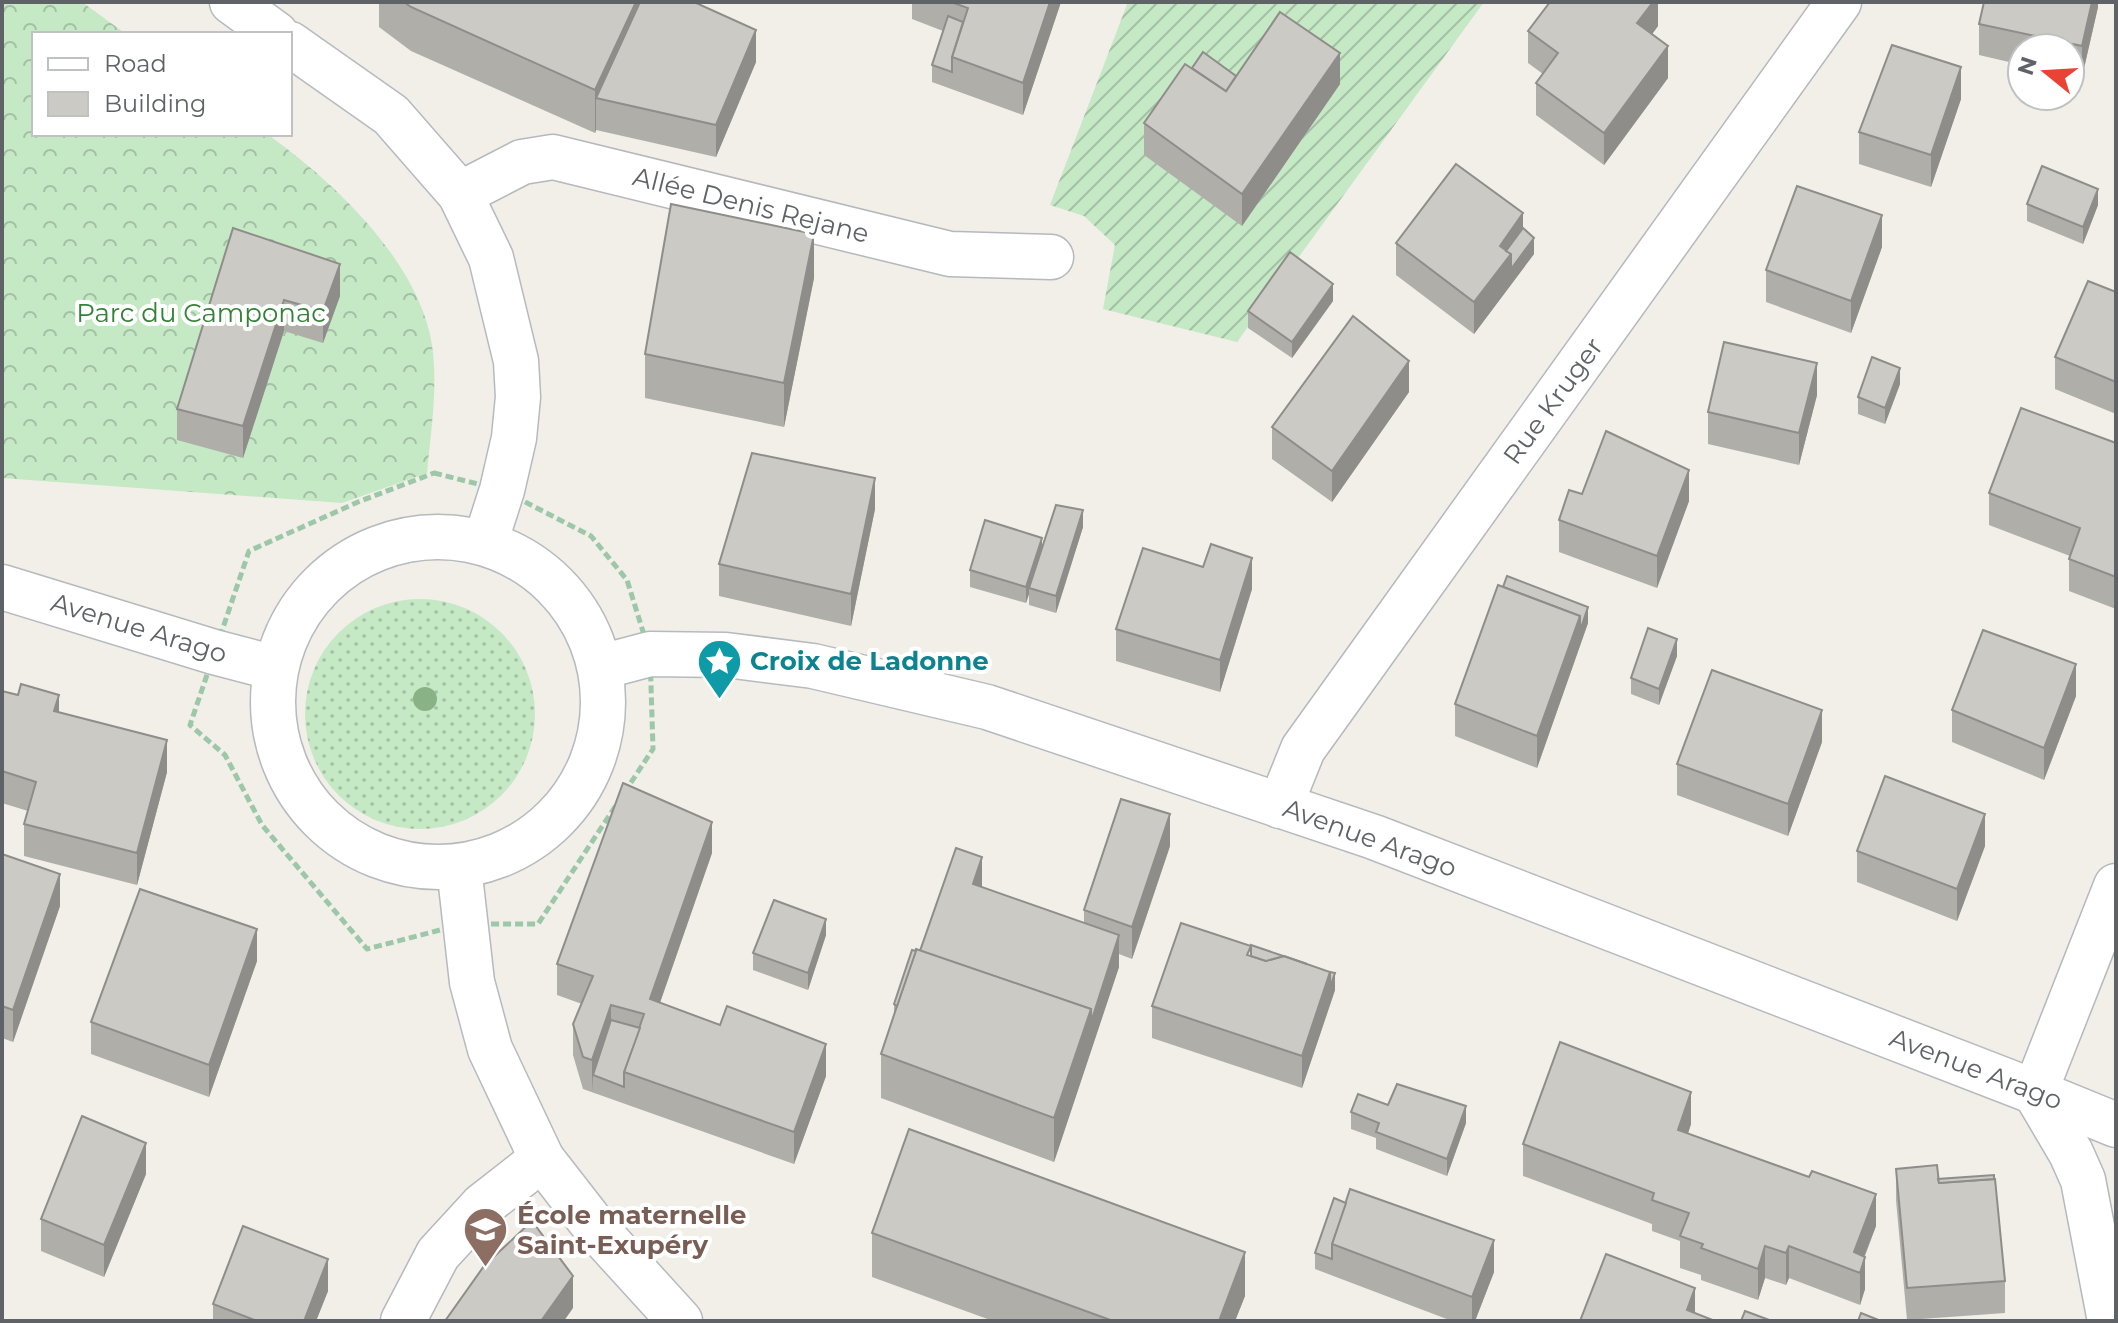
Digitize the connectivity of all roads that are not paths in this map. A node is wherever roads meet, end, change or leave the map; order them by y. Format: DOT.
graph roads {
  1 [pos="232,2"];
  2 [pos="1839,2"];
  3 [pos="273,32"];
  4 [pos="292,45"];
  5 [pos="460,194"];
  6 [pos="1051,257"];
  7 [pos="485,543"];
  8 [pos="2,587"];
  9 [pos="601,667"];
  10 [pos="275,668"];
  11 [pos="1280,806"];
  12 [pos="459,867"];
  13 [pos="2116,886"];
  14 [pos="2035,1092"];
  15 [pos="2116,1125"];
  16 [pos="542,1159"];
  17 [pos="403,1321"];
  18 [pos="680,1321"];
  19 [pos="2110,1321"];
  1 -- 3 [label="street"];
  2 -- 11 [label="street, Rue Kruger"];
  4 -- 5 [label="street"];
  5 -- 6 [label="street, Allée Denis Rejane"];
  5 -- 7 [label="street"];
  7 -- 9 [label="street"];
  7 -- 10 [label="street"];
  8 -- 10 [label="street, Avenue Arago"];
  9 -- 11 [label="street, Avenue Arago"];
  9 -- 12 [label="street"];
  10 -- 12 [label="street"];
  11 -- 14 [label="street, Avenue Arago"];
  12 -- 16 [label="street"];
  13 -- 14 [label="street"];
  14 -- 15 [label="street, Avenue Arago"];
  14 -- 19 [label="street"];
  16 -- 17 [label="street"];
  16 -- 18 [label="street"];
}
